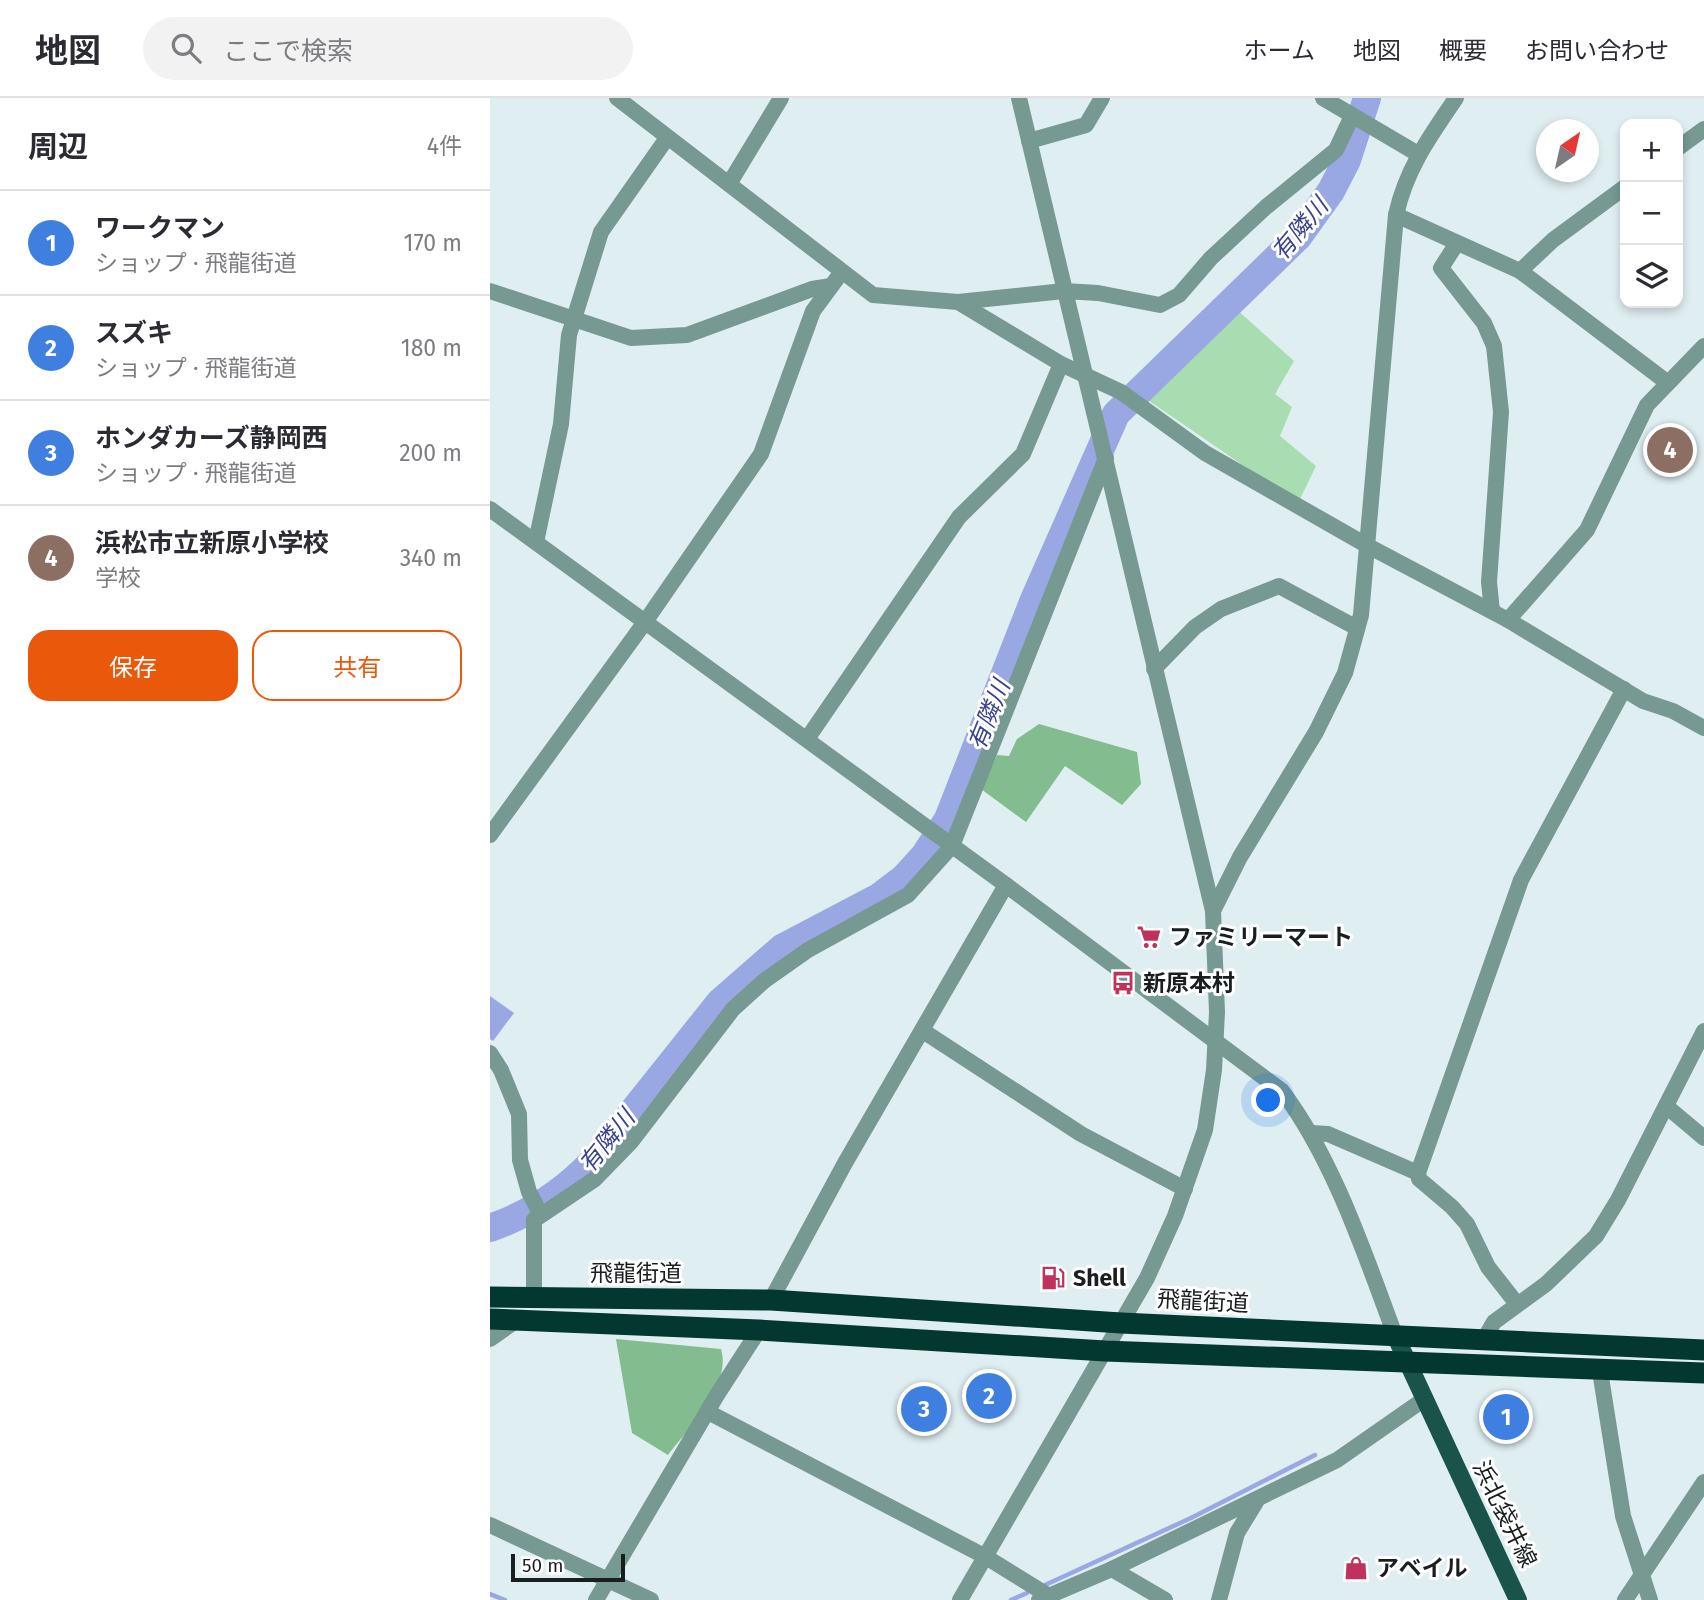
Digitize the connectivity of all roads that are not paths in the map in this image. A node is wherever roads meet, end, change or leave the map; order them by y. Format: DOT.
graph roads {
  1 [pos="617,98"];
  2 [pos="780,98"];
  3 [pos="1019,98"];
  4 [pos="1102,98"];
  5 [pos="1323,98"];
  6 [pos="1457,98"];
  7 [pos="1359,121"];
  8 [pos="1704,129"];
  9 [pos="667,138"];
  10 [pos="1029,141"];
  11 [pos="1683,144"];
  12 [pos="1418,154"];
  13 [pos="729,184"];
  14 [pos="1620,191"];
  15 [pos="1396,215"];
  16 [pos="1457,243"];
  17 [pos="1520,271"];
  18 [pos="836,279"];
  19 [pos="1064,290"];
  20 [pos="490,291"];
  21 [pos="958,302"];
  22 [pos="574,319"];
  23 [pos="1704,346"];
  24 [pos="1061,364"];
  25 [pos="1084,376"];
  26 [pos="1668,383"];
  27 [pos="1105,454"];
  28 [pos="490,509"];
  29 [pos="536,542"];
  30 [pos="1368,546"];
  31 [pos="1492,611"];
  32 [pos="1508,620"];
  33 [pos="645,622"];
  34 [pos="1357,628"];
  35 [pos="1154,669"];
  36 [pos="1624,690"];
  37 [pos="1704,728"];
  38 [pos="807,739"];
  39 [pos="490,835"];
  40 [pos="949,844"];
  41 [pos="1006,885"];
  42 [pos="1213,911"];
  43 [pos="923,1031"];
  44 [pos="1704,1031"];
  45 [pos="1216,1040"];
  46 [pos="490,1053"];
  47 [pos="1665,1106"];
  48 [pos="1311,1133"];
  49 [pos="1704,1138"];
  50 [pos="1418,1173"];
  51 [pos="1185,1189"];
  52 [pos="537,1216"];
  53 [pos="490,1297"];
  54 [pos="534,1299"];
  55 [pos="771,1300"];
  56 [pos="1517,1304"];
  57 [pos="490,1319"];
  58 [pos="517,1320"];
  59 [pos="1121,1323"];
  60 [pos="759,1330"];
  61 [pos="1395,1335"];
  62 [pos="490,1339"];
  63 [pos="1483,1341"];
  64 [pos="1704,1350"];
  65 [pos="1105,1351"];
  66 [pos="1407,1364"];
  67 [pos="1600,1371"];
  68 [pos="1704,1373"];
  69 [pos="1423,1400"];
  70 [pos="708,1412"];
  71 [pos="1704,1482"];
  72 [pos="1257,1501"];
  73 [pos="490,1525"];
  74 [pos="986,1556"];
  75 [pos="1112,1569"];
  76 [pos="1641,1574"];
  77 [pos="606,1580"];
  78 [pos="1044,1598"];
  79 [pos="596,1600"];
  80 [pos="651,1600"];
  81 [pos="960,1600"];
  82 [pos="1165,1600"];
  83 [pos="1219,1600"];
  84 [pos="1518,1600"];
  85 [pos="1625,1600"];
  86 [pos="1650,1600"];
  1 -- 9 [label="street"];
  2 -- 13 [label="street"];
  3 -- 10 [label="street"];
  4 -- 10 [label="street"];
  5 -- 7 [label="street"];
  6 -- 12 [label="street"];
  7 -- 12 [label="street"];
  7 -- 19 [label="street"];
  8 -- 11 [label="street"];
  9 -- 13 [label="street"];
  9 -- 22 [label="street"];
  10 -- 19 [label="street"];
  12 -- 15 [label="street"];
  13 -- 18 [label="street"];
  14 -- 17 [label="street"];
  15 -- 16 [label="street"];
  15 -- 30 [label="street"];
  16 -- 17 [label="street"];
  16 -- 31 [label="street"];
  17 -- 26 [label="street"];
  18 -- 21 [label="street"];
  18 -- 22 [label="street"];
  18 -- 33 [label="street"];
  19 -- 21 [label="street"];
  19 -- 25 [label="street"];
  20 -- 22 [label="street"];
  21 -- 24 [label="street"];
  22 -- 29 [label="street"];
  23 -- 26 [label="street"];
  24 -- 25 [label="street"];
  24 -- 38 [label="street"];
  25 -- 27 [label="street"];
  25 -- 30 [label="street"];
  26 -- 32 [label="street"];
  27 -- 35 [label="street"];
  27 -- 40 [label="street"];
  28 -- 29 [label="street"];
  29 -- 33 [label="street"];
  30 -- 31 [label="street"];
  30 -- 34 [label="street"];
  31 -- 32 [label="street"];
  32 -- 36 [label="street"];
  33 -- 38 [label="street"];
  33 -- 39 [label="street"];
  34 -- 35 [label="street"];
  34 -- 42 [label="street"];
  35 -- 42 [label="street"];
  36 -- 37 [label="street"];
  36 -- 50 [label="street"];
  38 -- 40 [label="street"];
  40 -- 41 [label="street"];
  40 -- 52 [label="street"];
  41 -- 43 [label="street"];
  41 -- 45 [label="street"];
  42 -- 45 [label="street"];
  43 -- 51 [label="street"];
  43 -- 55 [label="street"];
  44 -- 47 [label="street"];
  45 -- 48 [label="street"];
  45 -- 51 [label="street"];
  46 -- 52 [label="street"];
  47 -- 49 [label="street"];
  47 -- 56 [label="street"];
  48 -- 50 [label="street"];
  48 -- 61 [label="street"];
  50 -- 56 [label="street"];
  51 -- 59 [label="street"];
  52 -- 54 [label="street"];
  53 -- 54 [label="highway, 飛龍街道"];
  54 -- 55 [label="highway, 飛龍街道"];
  55 -- 59 [label="highway, 飛龍街道"];
  56 -- 63 [label="street"];
  57 -- 58 [label="highway"];
  58 -- 60 [label="highway"];
  58 -- 62 [label="street"];
  59 -- 61 [label="highway, 飛龍街道"];
  59 -- 65 [label="street"];
  60 -- 65 [label="highway"];
  60 -- 70 [label="street"];
  61 -- 63 [label="highway, 飛龍街道"];
  61 -- 66 [label="main road, 浜北袋井線"];
  63 -- 64 [label="highway, 飛龍街道"];
  65 -- 66 [label="highway"];
  65 -- 74 [label="street"];
  66 -- 67 [label="highway"];
  66 -- 69 [label="main road, 浜北袋井線"];
  67 -- 68 [label="highway"];
  67 -- 76 [label="street"];
  69 -- 72 [label="street"];
  69 -- 84 [label="main road, 浜北袋井線"];
  70 -- 74 [label="street"];
  70 -- 77 [label="street"];
  71 -- 76 [label="street"];
  72 -- 75 [label="street"];
  72 -- 83 [label="street"];
  73 -- 77 [label="street"];
  74 -- 78 [label="street"];
  74 -- 81 [label="street"];
  75 -- 78 [label="street"];
  75 -- 82 [label="street"];
  76 -- 85 [label="street"];
  76 -- 86 [label="street"];
  77 -- 79 [label="street"];
  77 -- 80 [label="street"];
}
